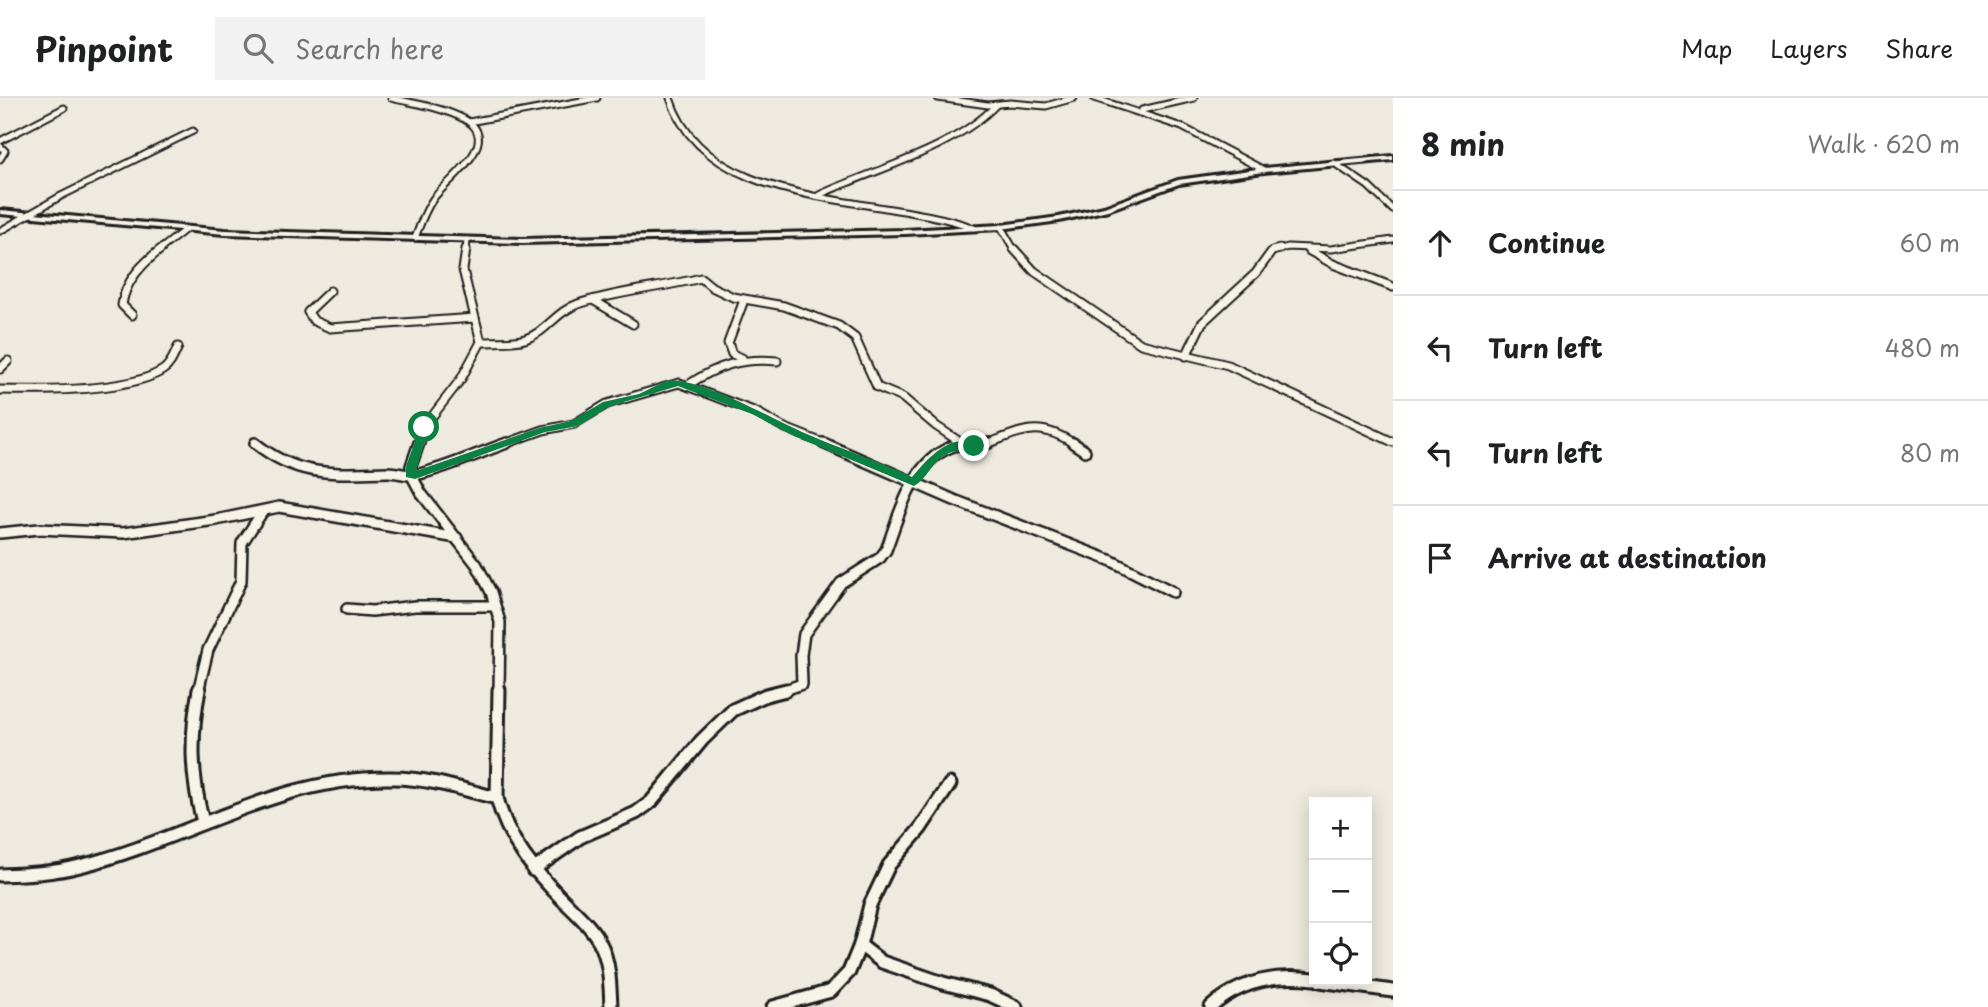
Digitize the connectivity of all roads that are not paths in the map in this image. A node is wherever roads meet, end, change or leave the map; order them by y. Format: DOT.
graph roads {
  1 [pos="391,98"];
  2 [pos="597,98"];
  3 [pos="670,98"];
  4 [pos="938,98"];
  5 [pos="1074,98"];
  6 [pos="1094,98"];
  7 [pos="1194,98"];
  8 [pos="996,105"];
  9 [pos="64,108"];
  10 [pos="1140,111"];
  11 [pos="469,122"];
  12 [pos="193,131"];
  13 [pos="0,143"];
  14 [pos="1393,158"];
  15 [pos="0,159"];
  16 [pos="1334,163"];
  17 [pos="1264,170"];
  18 [pos="818,196"];
  19 [pos="1393,210"];
  20 [pos="0,212"];
  21 [pos="26,216"];
  22 [pos="1001,227"];
  23 [pos="974,228"];
  24 [pos="186,229"];
  25 [pos="0,231"];
  26 [pos="415,238"];
  27 [pos="467,240"];
  28 [pos="1393,240"];
  29 [pos="1307,249"];
  30 [pos="1393,287"];
  31 [pos="330,291"];
  32 [pos="593,300"];
  33 [pos="744,300"];
  34 [pos="132,315"];
  35 [pos="475,318"];
  36 [pos="634,324"];
  37 [pos="481,342"];
  38 [pos="178,347"];
  39 [pos="1186,356"];
  40 [pos="742,358"];
  41 [pos="8,361"];
  42 [pos="777,361"];
  43 [pos="0,369"];
  44 [pos="688,385"];
  45 [pos="0,390"];
  46 [pos="1393,442"];
  47 [pos="255,443"];
  48 [pos="964,445"];
  49 [pos="1085,452"];
  50 [pos="411,477"];
  51 [pos="914,482"];
  52 [pos="263,512"];
  53 [pos="0,533"];
  54 [pos="457,538"];
  55 [pos="1173,592"];
  56 [pos="495,606"];
  57 [pos="346,609"];
  58 [pos="950,784"];
  59 [pos="497,798"];
  60 [pos="203,822"];
  61 [pos="533,870"];
  62 [pos="0,875"];
  63 [pos="860,946"];
  64 [pos="1309,979"];
  65 [pos="1345,986"];
  66 [pos="1393,991"];
  67 [pos="611,1007"];
  68 [pos="773,1007"];
  69 [pos="1016,1007"];
  70 [pos="1211,1007"];
  1 -- 11 [label="street"];
  2 -- 11 [label="street"];
  3 -- 18 [label="street"];
  4 -- 8 [label="street"];
  5 -- 8 [label="street"];
  6 -- 10 [label="street"];
  7 -- 10 [label="street"];
  8 -- 18 [label="street"];
  9 -- 13 [label="street"];
  10 -- 17 [label="street"];
  11 -- 26 [label="street"];
  12 -- 21 [label="street"];
  13 -- 15 [label="street"];
  14 -- 16 [label="main road"];
  16 -- 17 [label="main road"];
  16 -- 19 [label="street"];
  17 -- 22 [label="main road"];
  18 -- 23 [label="street"];
  20 -- 21 [label="main road"];
  21 -- 24 [label="main road"];
  21 -- 25 [label="street"];
  22 -- 23 [label="main road"];
  22 -- 39 [label="street"];
  23 -- 27 [label="main road"];
  24 -- 26 [label="main road"];
  24 -- 34 [label="street"];
  26 -- 27 [label="main road"];
  27 -- 35 [label="street"];
  28 -- 29 [label="street"];
  29 -- 30 [label="street"];
  29 -- 39 [label="street"];
  31 -- 35 [label="street"];
  32 -- 33 [label="street"];
  32 -- 36 [label="street"];
  32 -- 37 [label="street"];
  33 -- 40 [label="street"];
  33 -- 48 [label="street"];
  35 -- 37 [label="street"];
  37 -- 50 [label="street"];
  38 -- 45 [label="street"];
  39 -- 46 [label="street"];
  40 -- 42 [label="street"];
  40 -- 44 [label="street"];
  41 -- 43 [label="street"];
  44 -- 50 [label="street"];
  44 -- 51 [label="street"];
  47 -- 50 [label="street"];
  48 -- 49 [label="street"];
  48 -- 51 [label="street"];
  50 -- 54 [label="street"];
  51 -- 55 [label="street"];
  51 -- 61 [label="street"];
  52 -- 53 [label="street"];
  52 -- 54 [label="street"];
  52 -- 60 [label="street"];
  54 -- 56 [label="street"];
  56 -- 57 [label="street"];
  56 -- 59 [label="street"];
  58 -- 63 [label="street"];
  59 -- 60 [label="street"];
  59 -- 61 [label="street"];
  60 -- 62 [label="street"];
  61 -- 67 [label="street"];
  63 -- 68 [label="street"];
  63 -- 69 [label="street"];
  64 -- 70 [label="street"];
  65 -- 66 [label="street"];
}
